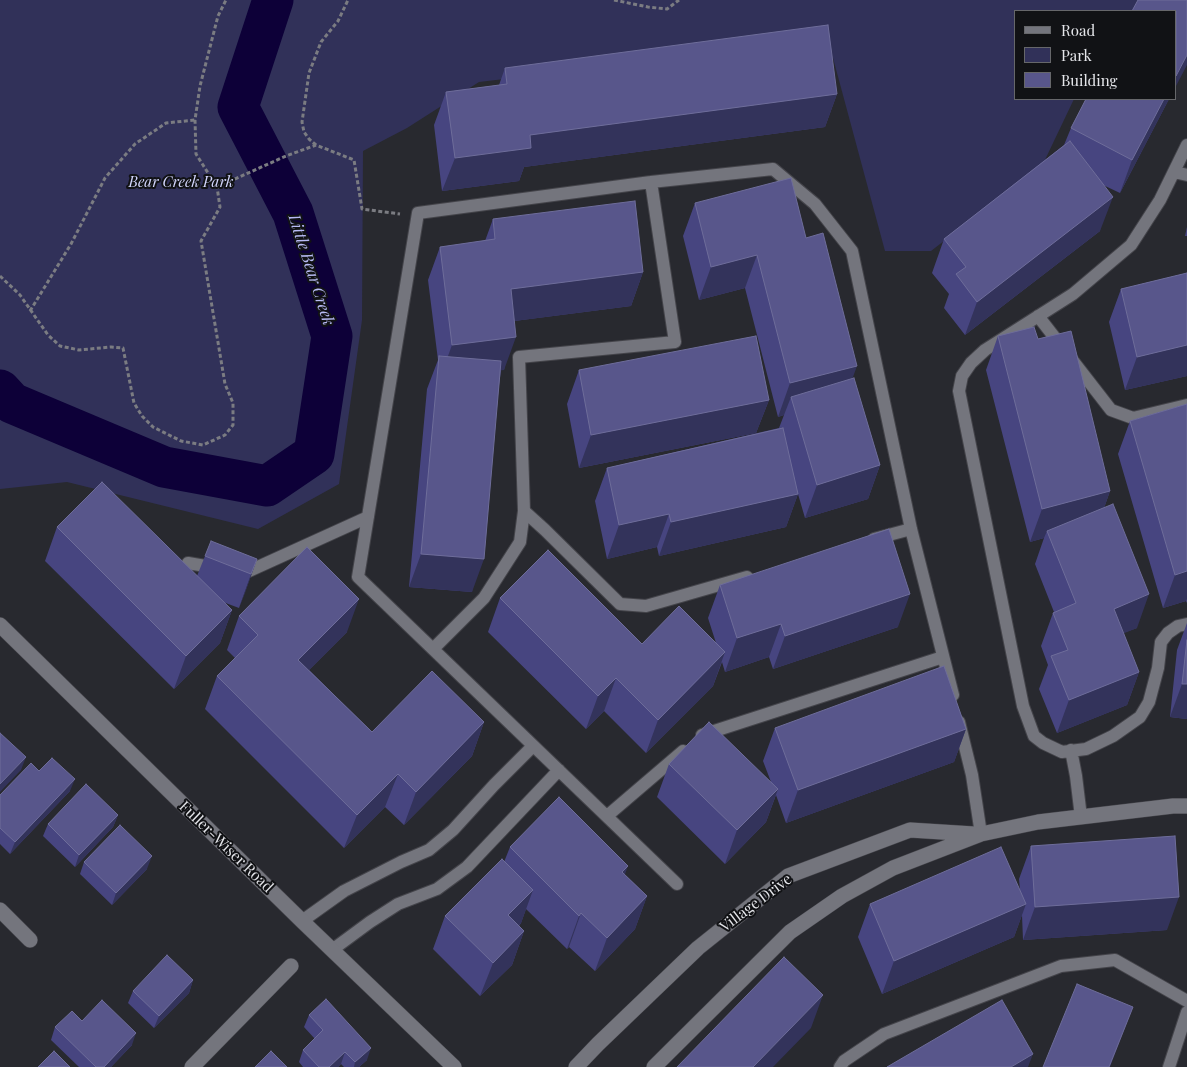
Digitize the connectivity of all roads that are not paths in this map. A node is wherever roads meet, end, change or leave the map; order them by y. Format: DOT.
graph roads {
  1 [pos="1187,145"];
  2 [pos="1174,172"];
  3 [pos="1187,175"];
  4 [pos="651,182"];
  5 [pos="1038,316"];
  6 [pos="1187,405"];
  7 [pos="524,510"];
  8 [pos="368,517"];
  9 [pos="911,529"];
  10 [pos="863,543"];
  11 [pos="188,563"];
  12 [pos="759,573"];
  13 [pos="1187,624"];
  14 [pos="0,625"];
  15 [pos="433,649"];
  16 [pos="943,657"];
  17 [pos="533,746"];
  18 [pos="1071,750"];
  19 [pos="559,770"];
  20 [pos="1187,806"];
  21 [pos="607,816"];
  22 [pos="1081,817"];
  23 [pos="981,834"];
  24 [pos="677,884"];
  25 [pos="0,910"];
  26 [pos="302,921"];
  27 [pos="30,940"];
  28 [pos="332,950"];
  29 [pos="290,966"];
  30 [pos="1187,1001"];
  31 [pos="1187,1012"];
  32 [pos="192,1067"];
  33 [pos="454,1067"];
  34 [pos="576,1067"];
  35 [pos="654,1067"];
  36 [pos="840,1067"];
  37 [pos="1169,1067"];
  1 -- 2 [label="lane"];
  2 -- 3 [label="lane"];
  2 -- 5 [label="lane"];
  4 -- 7 [label="lane"];
  4 -- 8 [label="lane"];
  4 -- 9 [label="lane"];
  5 -- 6 [label="lane"];
  5 -- 18 [label="lane"];
  7 -- 12 [label="lane"];
  7 -- 15 [label="lane"];
  8 -- 11 [label="lane"];
  8 -- 15 [label="lane"];
  9 -- 10 [label="lane"];
  9 -- 16 [label="lane"];
  13 -- 18 [label="lane"];
  14 -- 26 [label="street, Fuller-Wiser Road"];
  15 -- 17 [label="lane"];
  16 -- 21 [label="lane"];
  16 -- 23 [label="lane"];
  17 -- 19 [label="lane"];
  17 -- 26 [label="lane"];
  18 -- 22 [label="lane"];
  19 -- 21 [label="lane"];
  19 -- 28 [label="lane"];
  20 -- 22 [label="street, Village Drive"];
  21 -- 24 [label="lane"];
  22 -- 23 [label="street, Village Drive"];
  23 -- 34 [label="street, Village Drive"];
  23 -- 35 [label="street, Village Drive"];
  25 -- 27 [label="street"];
  26 -- 28 [label="street, Fuller-Wiser Road"];
  28 -- 33 [label="street, Fuller-Wiser Road"];
  29 -- 32 [label="street"];
  30 -- 36 [label="lane"];
  31 -- 37 [label="lane"];
}
